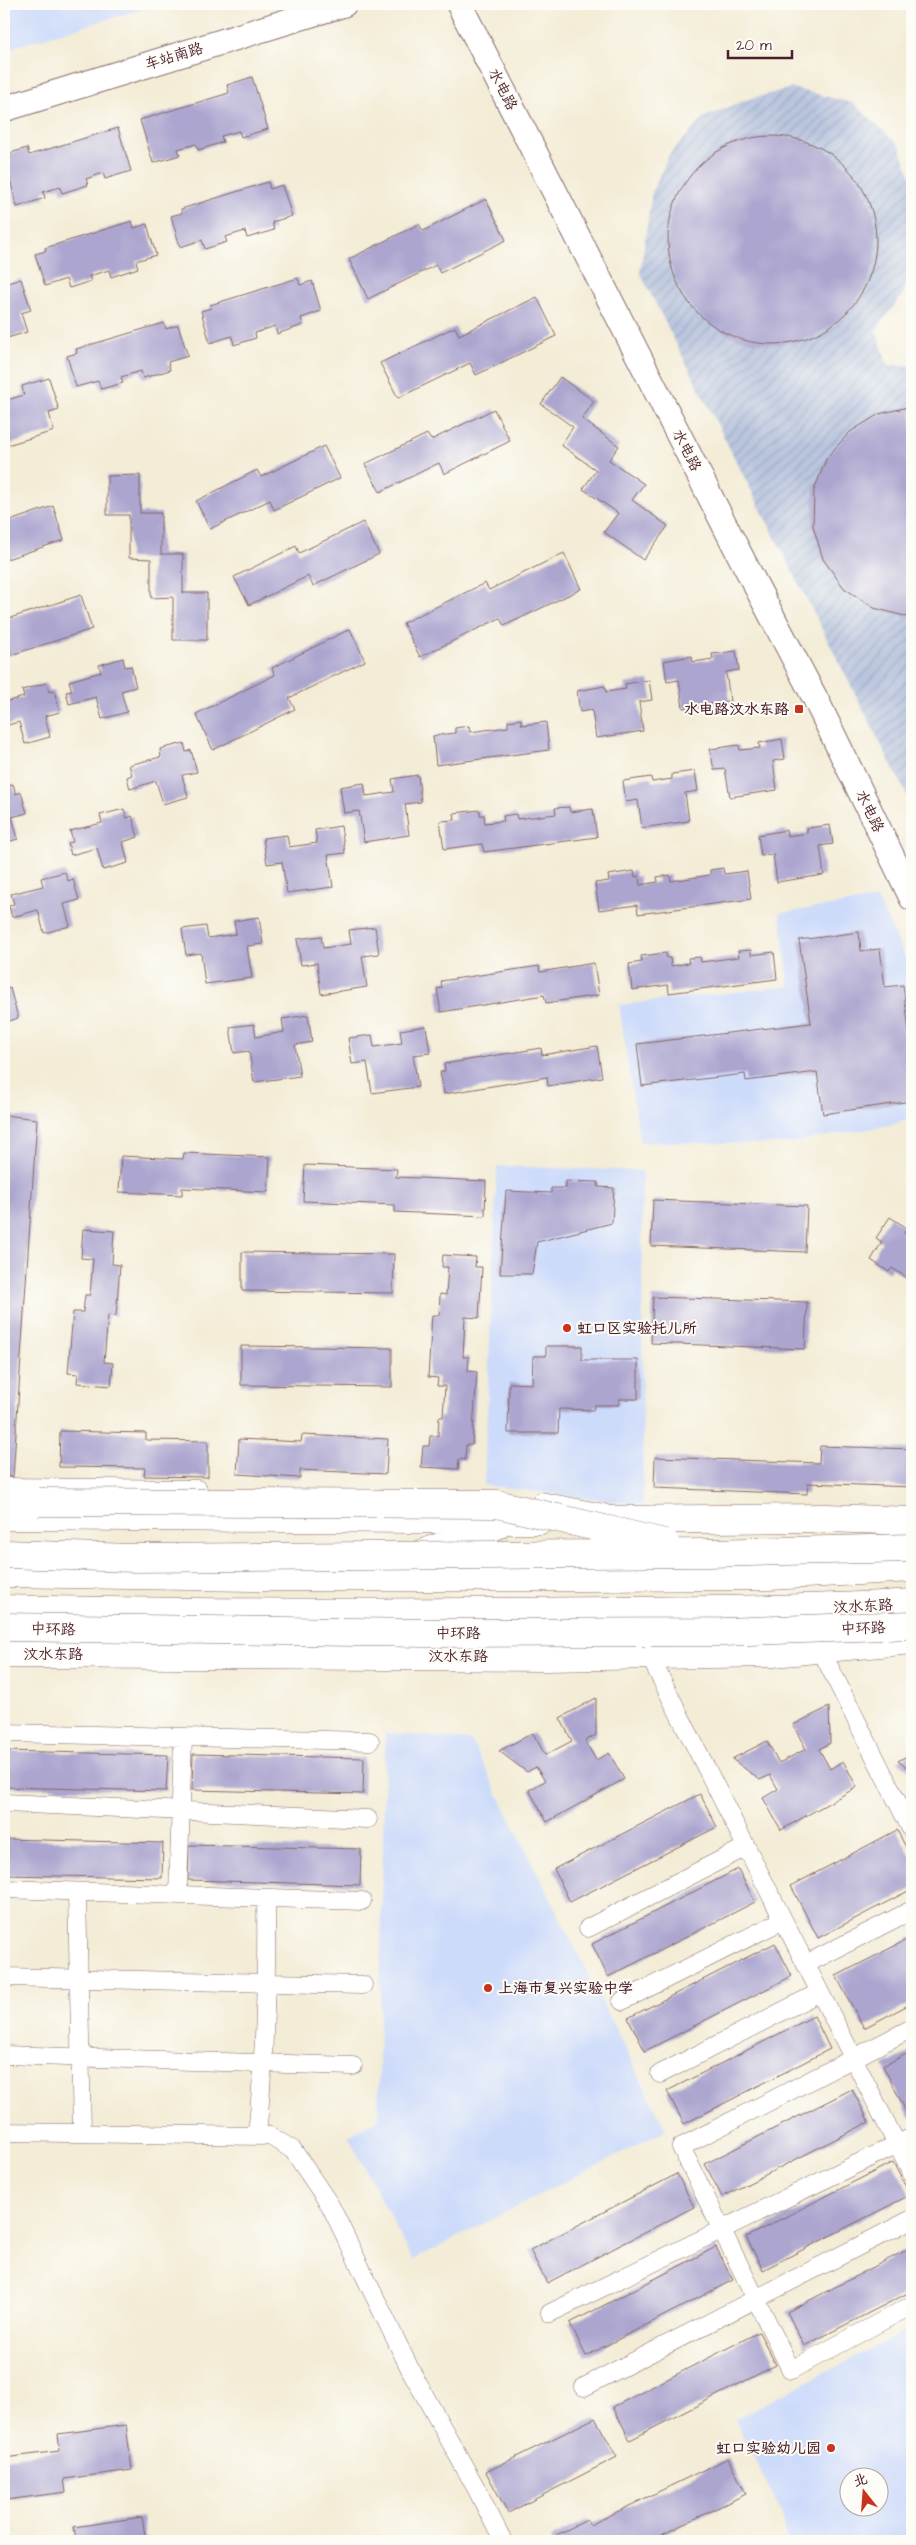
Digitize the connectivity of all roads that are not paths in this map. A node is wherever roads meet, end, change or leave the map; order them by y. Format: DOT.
graph roads {
  1 [pos="344,4"];
  2 [pos="459,4"];
  3 [pos="4,109"];
  4 [pos="912,898"];
  5 [pos="4,1487"];
  6 [pos="4,1502"];
  7 [pos="4,1516"];
  8 [pos="826,1518"];
  9 [pos="513,1520"];
  10 [pos="641,1520"];
  11 [pos="912,1521"];
  12 [pos="912,1548"];
  13 [pos="708,1553"];
  14 [pos="4,1554"];
  15 [pos="912,1562"];
  16 [pos="912,1568"];
  17 [pos="4,1573"];
  18 [pos="360,1577"];
  19 [pos="912,1603"];
  20 [pos="4,1610"];
  21 [pos="358,1614"];
  22 [pos="912,1625"];
  23 [pos="4,1627"];
  24 [pos="912,1640"];
  25 [pos="820,1648"];
  26 [pos="4,1654"];
  27 [pos="649,1655"];
  28 [pos="520,1657"];
  29 [pos="4,1733"];
  30 [pos="182,1737"];
  31 [pos="370,1741"];
  32 [pos="4,1803"];
  33 [pos="181,1811"];
  34 [pos="368,1819"];
  35 [pos="912,1831"];
  36 [pos="746,1847"];
  37 [pos="4,1890"];
  38 [pos="77,1892"];
  39 [pos="178,1895"];
  40 [pos="266,1898"];
  41 [pos="362,1900"];
  42 [pos="912,1910"];
  43 [pos="783,1920"];
  44 [pos="588,1928"];
  45 [pos="806,1964"];
  46 [pos="4,1977"];
  47 [pos="80,1979"];
  48 [pos="268,1983"];
  49 [pos="363,1985"];
  50 [pos="820,1992"];
  51 [pos="622,2001"];
  52 [pos="912,2028"];
  53 [pos="4,2055"];
  54 [pos="82,2057"];
  55 [pos="853,2058"];
  56 [pos="264,2063"];
  57 [pos="353,2066"];
  58 [pos="660,2074"];
  59 [pos="4,2132"];
  60 [pos="82,2133"];
  61 [pos="257,2136"];
  62 [pos="905,2141"];
  63 [pos="912,2174"];
  64 [pos="912,2219"];
  65 [pos="722,2230"];
  66 [pos="757,2299"];
  67 [pos="912,2305"];
  68 [pos="550,2313"];
  69 [pos="584,2388"];
  70 [pos="503,2541"];
  1 -- 3 [label="main road, 车站南路"];
  2 -- 4 [label="main road, 水电路"];
  5 -- 10 [label="street"];
  6 -- 13 [label="main road, bridge"];
  7 -- 9 [label="main road"];
  8 -- 10 [label="main road"];
  8 -- 11 [label="main road"];
  8 -- 15 [label="main road"];
  9 -- 10 [label="main road"];
  9 -- 18 [label="main road"];
  12 -- 13 [label="main road, bridge"];
  13 -- 14 [label="main road, bridge"];
  16 -- 18 [label="main road"];
  17 -- 18 [label="main road"];
  19 -- 21 [label="main road, 汶水东路"];
  20 -- 21 [label="main road, 汶水东路"];
  21 -- 28 [label="main road"];
  22 -- 23 [label="main road, 中环路, bridge"];
  24 -- 25 [label="main road, 汶水东路"];
  25 -- 27 [label="main road, 汶水东路"];
  25 -- 35 [label="street"];
  26 -- 28 [label="main road, 汶水东路"];
  27 -- 28 [label="main road, 汶水东路"];
  27 -- 36 [label="street"];
  29 -- 30 [label="street"];
  30 -- 31 [label="street"];
  30 -- 33 [label="street"];
  32 -- 33 [label="street"];
  33 -- 34 [label="street"];
  33 -- 39 [label="street"];
  36 -- 43 [label="street"];
  36 -- 44 [label="street"];
  37 -- 38 [label="street"];
  38 -- 39 [label="street"];
  38 -- 47 [label="street"];
  39 -- 40 [label="street"];
  40 -- 41 [label="street"];
  40 -- 48 [label="street"];
  42 -- 45 [label="street"];
  43 -- 45 [label="street"];
  43 -- 51 [label="street"];
  45 -- 50 [label="street"];
  46 -- 47 [label="street"];
  47 -- 48 [label="street"];
  47 -- 54 [label="street"];
  48 -- 49 [label="street"];
  48 -- 56 [label="street"];
  50 -- 55 [label="street"];
  50 -- 58 [label="street"];
  52 -- 55 [label="street"];
  53 -- 54 [label="street"];
  54 -- 56 [label="street"];
  54 -- 60 [label="street"];
  55 -- 62 [label="street"];
  55 -- 65 [label="street"];
  56 -- 57 [label="street"];
  56 -- 61 [label="street"];
  59 -- 60 [label="street"];
  60 -- 61 [label="street"];
  61 -- 70 [label="street"];
  62 -- 63 [label="street"];
  62 -- 65 [label="street"];
  64 -- 66 [label="street"];
  65 -- 66 [label="street"];
  65 -- 68 [label="street"];
  66 -- 67 [label="street"];
  66 -- 69 [label="street"];
}
